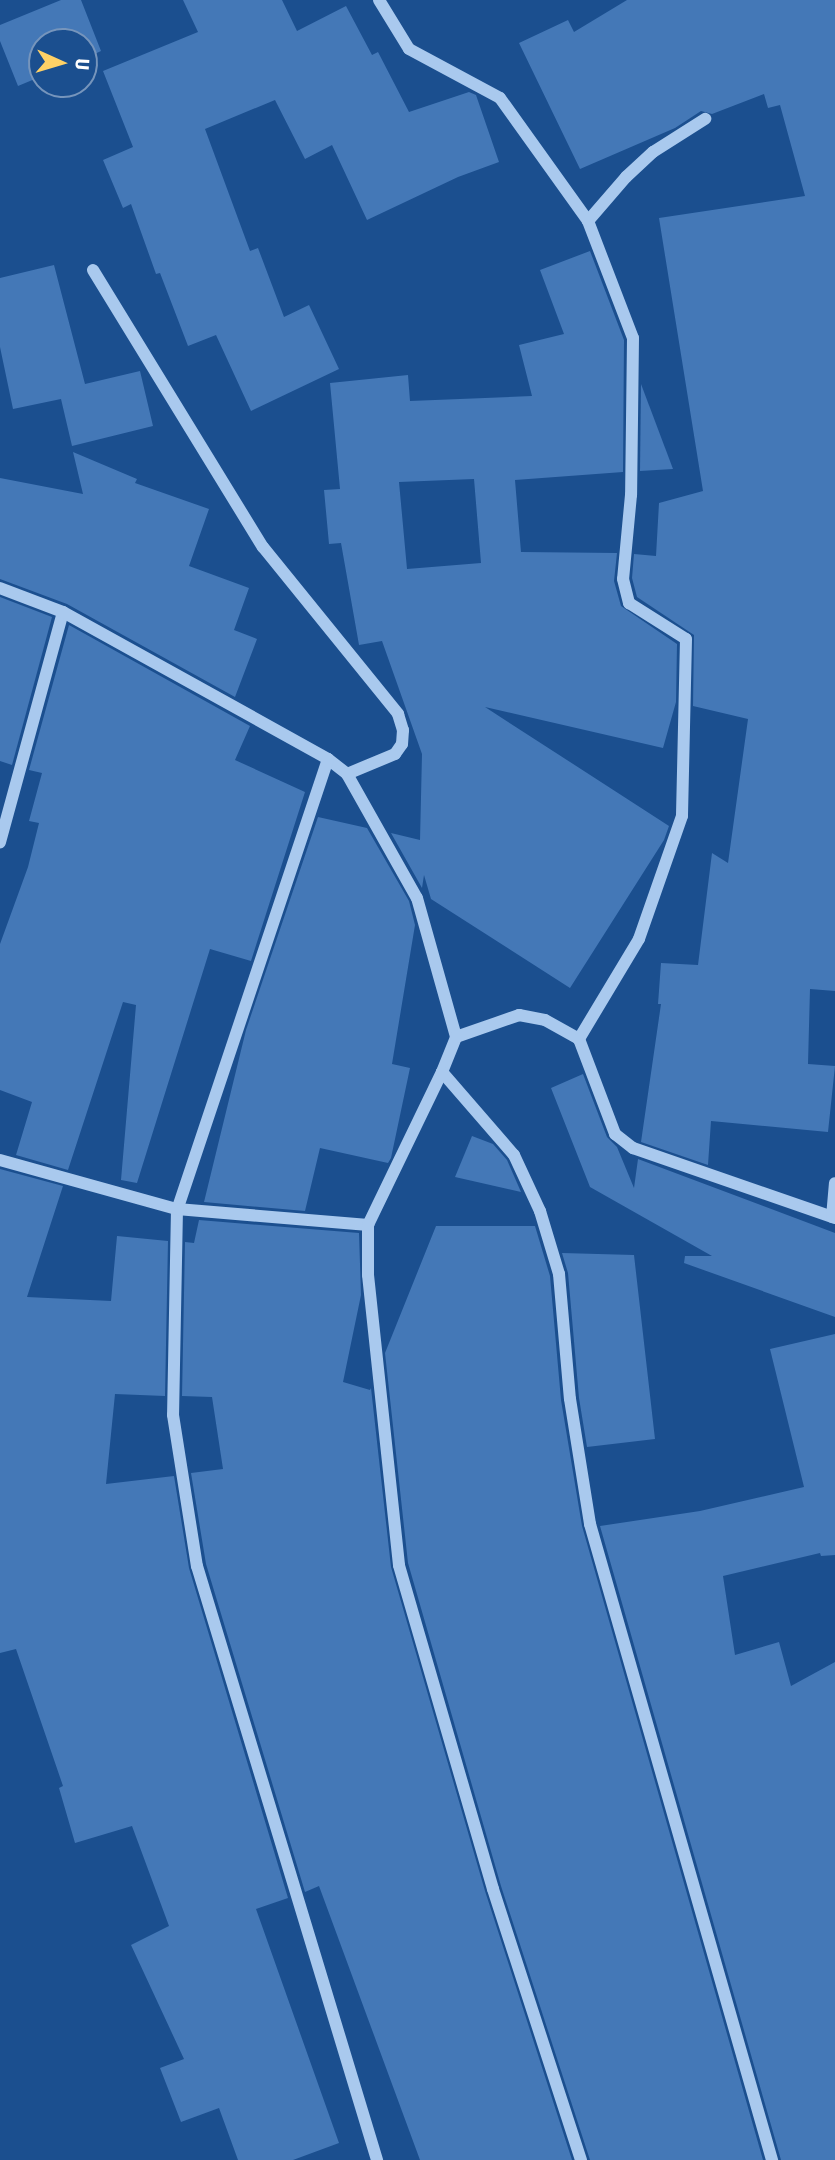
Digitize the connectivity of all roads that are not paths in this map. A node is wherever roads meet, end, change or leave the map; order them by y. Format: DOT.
graph roads {
  1 [pos="379,0"];
  2 [pos="705,119"];
  3 [pos="588,221"];
  4 [pos="93,270"];
  5 [pos="0,588"];
  6 [pos="63,612"];
  7 [pos="328,759"];
  8 [pos="353,771"];
  9 [pos="0,840"];
  10 [pos="456,1038"];
  11 [pos="579,1039"];
  12 [pos="442,1072"];
  13 [pos="0,1160"];
  14 [pos="835,1183"];
  15 [pos="177,1209"];
  16 [pos="833,1218"];
  17 [pos="368,1225"];
  18 [pos="377,2160"];
  19 [pos="581,2160"];
  20 [pos="772,2160"];
  1 -- 3 [label="street"];
  2 -- 3 [label="street"];
  3 -- 11 [label="street"];
  4 -- 8 [label="street"];
  5 -- 6 [label="street"];
  6 -- 7 [label="street"];
  6 -- 9 [label="street"];
  7 -- 8 [label="street"];
  7 -- 15 [label="street"];
  8 -- 10 [label="street"];
  10 -- 11 [label="street"];
  10 -- 12 [label="street"];
  11 -- 16 [label="street"];
  12 -- 17 [label="street"];
  12 -- 20 [label="street"];
  13 -- 15 [label="street"];
  14 -- 16 [label="street"];
  15 -- 17 [label="street"];
  15 -- 18 [label="street"];
  17 -- 19 [label="street"];
}
